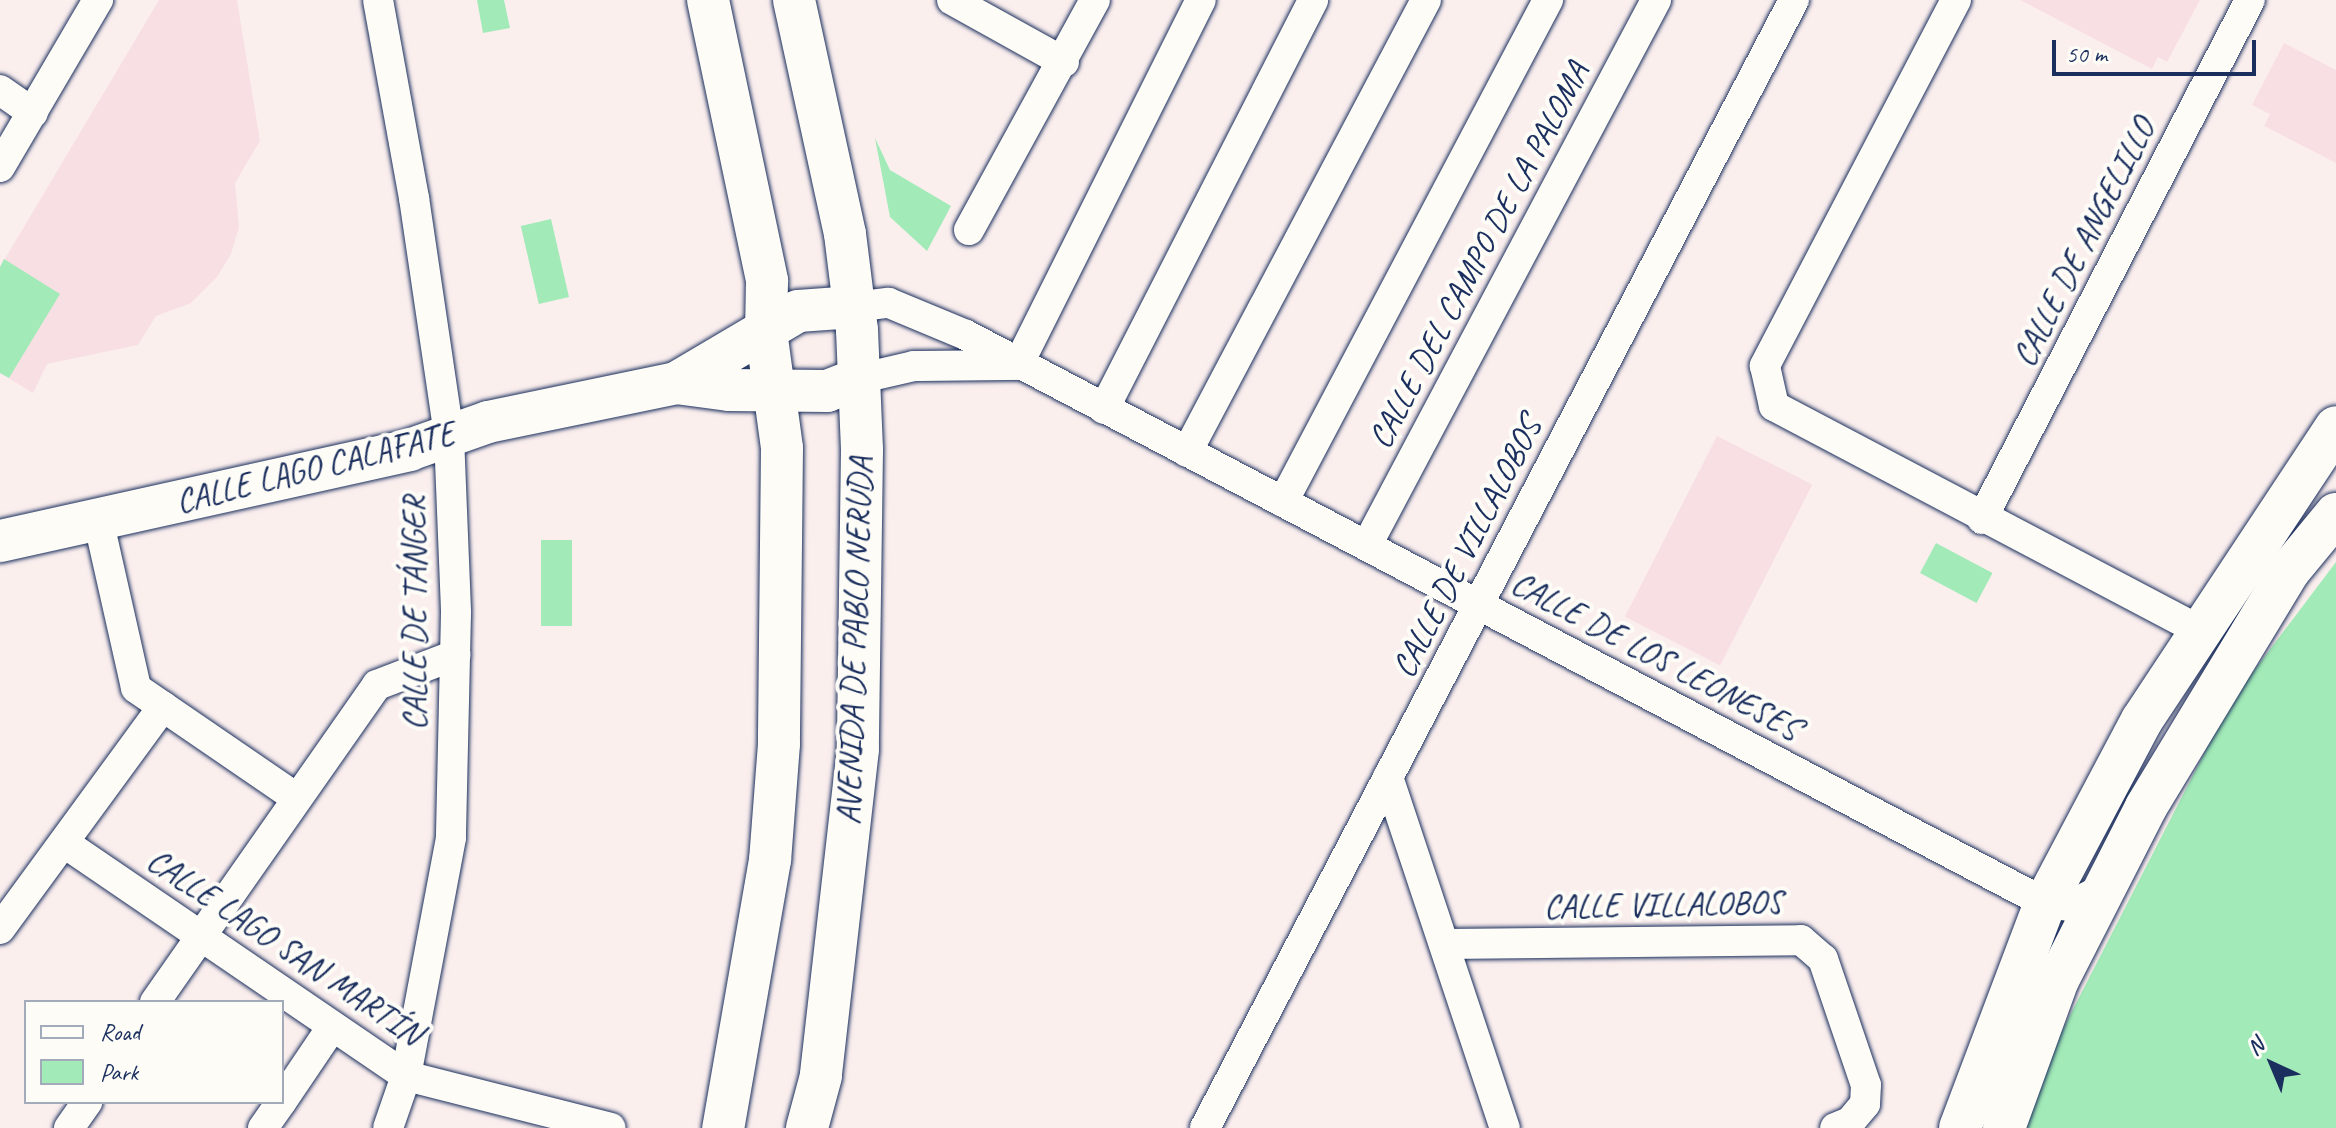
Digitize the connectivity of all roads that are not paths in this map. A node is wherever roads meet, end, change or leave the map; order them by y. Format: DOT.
graph roads {
  1 [pos="98,0"];
  2 [pos="378,0"];
  3 [pos="708,0"];
  4 [pos="794,0"];
  5 [pos="952,0"];
  6 [pos="1095,0"];
  7 [pos="1201,0"];
  8 [pos="1313,0"];
  9 [pos="1426,0"];
  10 [pos="1548,0"];
  11 [pos="1656,0"];
  12 [pos="1794,0"];
  13 [pos="1956,0"];
  14 [pos="2250,0"];
  15 [pos="1064,62"];
  16 [pos="0,90"];
  17 [pos="33,113"];
  18 [pos="0,167"];
  19 [pos="969,230"];
  20 [pos="854,307"];
  21 [pos="766,331"];
  22 [pos="1018,365"];
  23 [pos="858,379"];
  24 [pos="676,383"];
  25 [pos="776,392"];
  26 [pos="1104,409"];
  27 [pos="2336,427"];
  28 [pos="449,436"];
  29 [pos="1187,452"];
  30 [pos="1283,502"];
  31 [pos="2336,514"];
  32 [pos="98,519"];
  33 [pos="1982,519"];
  34 [pos="0,541"];
  35 [pos="1367,545"];
  36 [pos="1479,605"];
  37 [pos="2199,630"];
  38 [pos="455,655"];
  39 [pos="163,706"];
  40 [pos="1388,777"];
  41 [pos="295,797"];
  42 [pos="66,844"];
  43 [pos="2102,889"];
  44 [pos="2045,903"];
  45 [pos="0,929"];
  46 [pos="199,936"];
  47 [pos="1447,944"];
  48 [pos="156,1000"];
  49 [pos="332,1027"];
  50 [pos="406,1076"];
  51 [pos="284,1098"];
  52 [pos="86,1104"];
  53 [pos="280,1104"];
  54 [pos="69,1128"];
  55 [pos="263,1128"];
  56 [pos="388,1128"];
  57 [pos="611,1128"];
  58 [pos="723,1128"];
  59 [pos="807,1128"];
  60 [pos="1205,1128"];
  61 [pos="1505,1128"];
  62 [pos="1835,1128"];
  63 [pos="1960,1128"];
  64 [pos="2004,1128"];
  1 -- 17 [label="street"];
  2 -- 28 [label="street, CALLE DE TÁNGER"];
  3 -- 21 [label="main road"];
  4 -- 20 [label="main road"];
  5 -- 15 [label="street"];
  6 -- 15 [label="street"];
  7 -- 22 [label="street"];
  8 -- 26 [label="street"];
  9 -- 29 [label="street"];
  10 -- 30 [label="street, CALLE DEL CAMPO DE LA PALOMA"];
  11 -- 35 [label="street, CALLE DEL CAMPO DE LA PALOMA"];
  12 -- 36 [label="street, CALLE DE VILLALOBOS"];
  13 -- 33 [label="street"];
  14 -- 33 [label="street, CALLE DE ANGELILLO"];
  15 -- 19 [label="street"];
  16 -- 17 [label="street"];
  17 -- 18 [label="street"];
  20 -- 21 [label="main road, CALLE LAGO CALAFATE"];
  20 -- 22 [label="street, CALLE DE LOS LEONESES"];
  20 -- 23 [label="main road, AVENIDA DE PABLO NERUDA"];
  21 -- 24 [label="main road, CALLE LAGO CALAFATE"];
  21 -- 25 [label="main road"];
  22 -- 23 [label="street, CALLE DE LOS LEONESES"];
  22 -- 26 [label="street, CALLE DE LOS LEONESES"];
  23 -- 25 [label="main road"];
  23 -- 59 [label="main road, AVENIDA DE PABLO NERUDA"];
  24 -- 25 [label="main road, CALLE LAGO CALAFATE"];
  24 -- 28 [label="main road, CALLE LAGO CALAFATE"];
  25 -- 58 [label="main road"];
  26 -- 29 [label="street, CALLE DE LOS LEONESES"];
  27 -- 37 [label="main road"];
  28 -- 32 [label="main road, CALLE LAGO CALAFATE"];
  28 -- 38 [label="street, CALLE DE TÁNGER"];
  29 -- 30 [label="street, CALLE DE LOS LEONESES"];
  30 -- 35 [label="street, CALLE DE LOS LEONESES"];
  31 -- 43 [label="main road"];
  32 -- 34 [label="main road, CALLE LAGO CALAFATE"];
  32 -- 39 [label="street"];
  33 -- 37 [label="street"];
  35 -- 36 [label="street, CALLE DE LOS LEONESES"];
  36 -- 40 [label="street, CALLE DE VILLALOBOS"];
  36 -- 44 [label="street, CALLE DE LOS LEONESES"];
  37 -- 44 [label="main road"];
  38 -- 41 [label="street"];
  38 -- 50 [label="street, CALLE DE TÁNGER"];
  39 -- 41 [label="street"];
  39 -- 42 [label="street"];
  40 -- 47 [label="street"];
  40 -- 60 [label="street, CALLE DE VILLALOBOS"];
  41 -- 46 [label="street"];
  42 -- 45 [label="street"];
  42 -- 46 [label="street, CALLE LAGO SAN MARTÍN"];
  43 -- 44 [label="street"];
  43 -- 64 [label="main road"];
  44 -- 63 [label="main road"];
  46 -- 48 [label="street"];
  46 -- 49 [label="street, CALLE LAGO SAN MARTÍN"];
  47 -- 61 [label="street"];
  47 -- 62 [label="street, CALLE VILLALOBOS"];
  49 -- 50 [label="street, CALLE LAGO SAN MARTÍN"];
  49 -- 51 [label="street"];
  50 -- 56 [label="street, CALLE DE TÁNGER"];
  50 -- 57 [label="street, CALLE LAGO SAN MARTÍN"];
  52 -- 54 [label="street"];
  53 -- 55 [label="street"];
}
